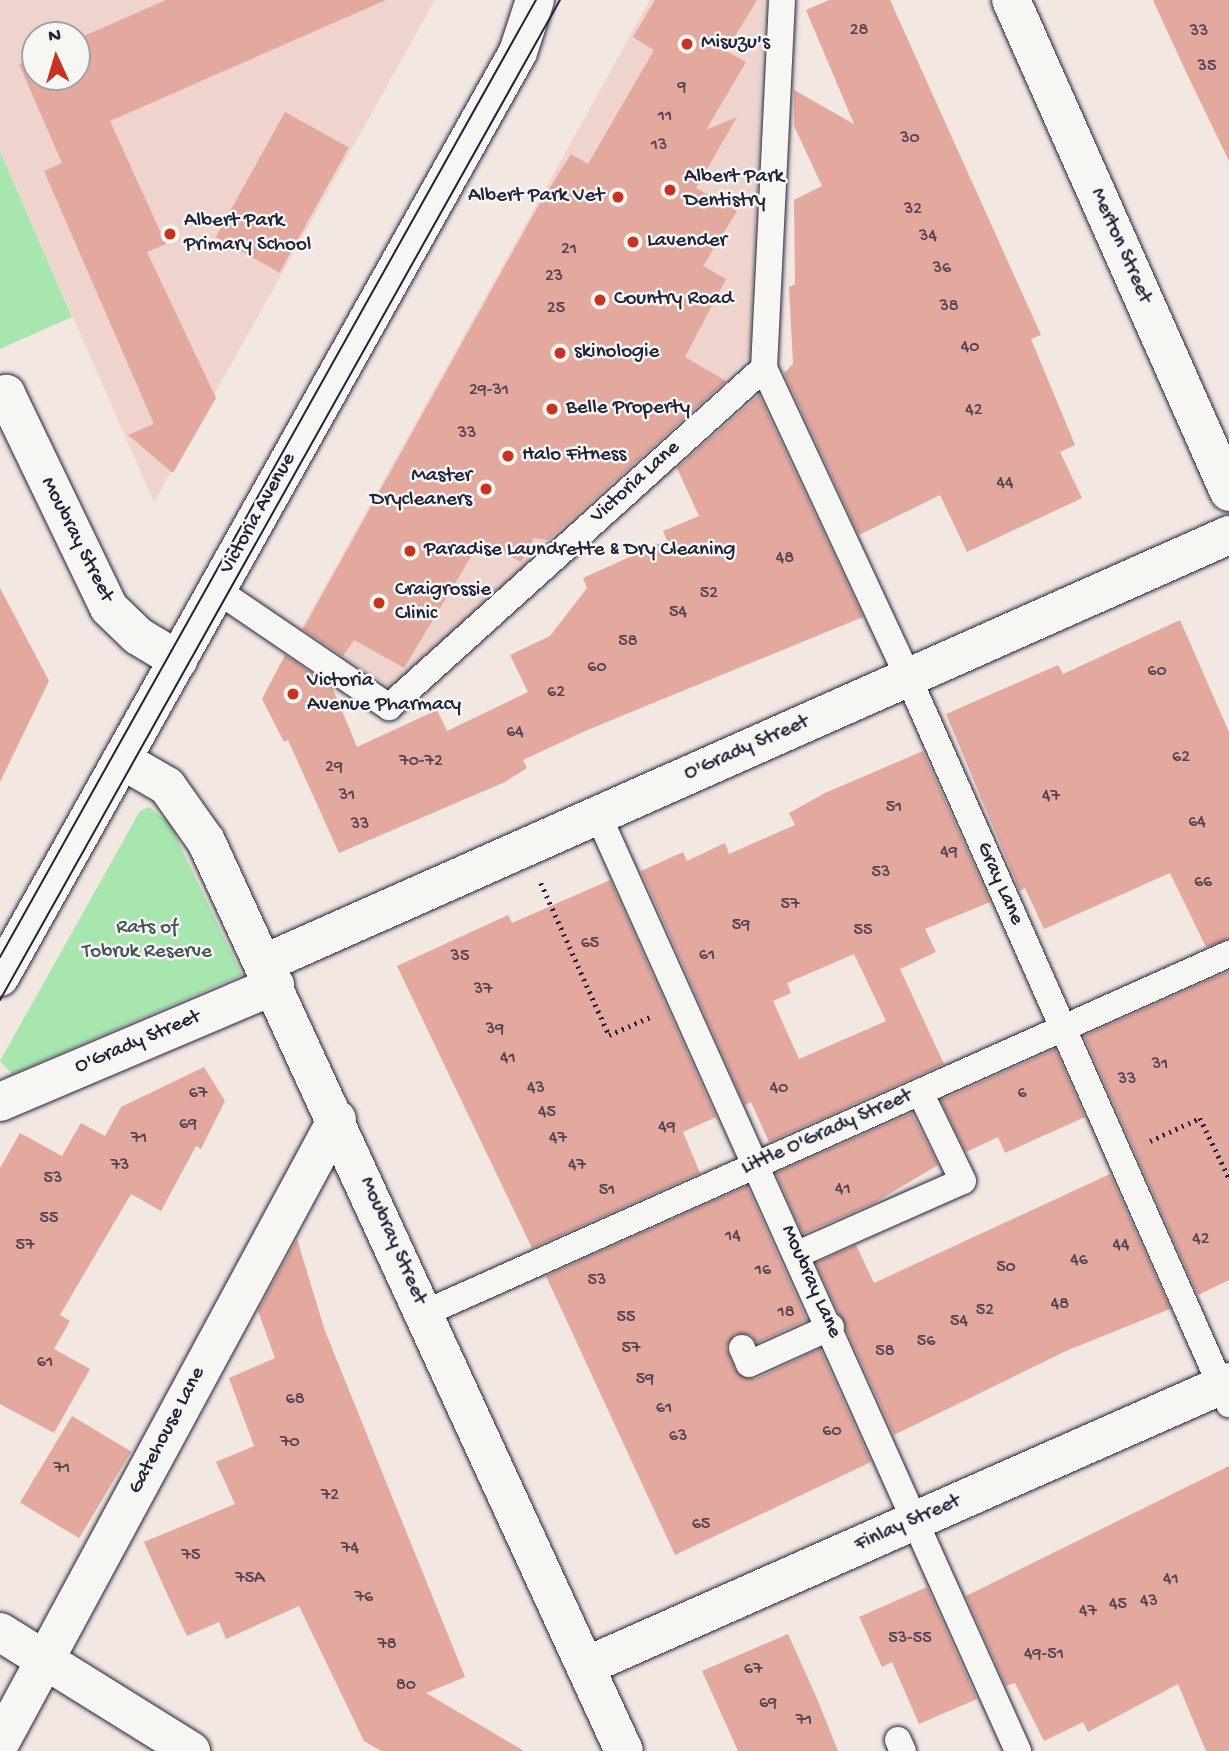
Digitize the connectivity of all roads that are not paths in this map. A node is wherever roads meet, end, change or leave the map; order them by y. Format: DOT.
graph roads {
  1 [pos="535,0"];
  2 [pos="563,0"];
  3 [pos="782,0"];
  4 [pos="1011,0"];
  5 [pos="518,52"];
  6 [pos="764,368"];
  7 [pos="3,395"];
  8 [pos="1229,492"];
  9 [pos="1229,535"];
  10 [pos="217,590"];
  11 [pos="177,660"];
  12 [pos="908,677"];
  13 [pos="122,760"];
  14 [pos="598,815"];
  15 [pos="1229,954"];
  16 [pos="270,974"];
  17 [pos="0,977"];
  18 [pos="1062,1029"];
  19 [pos="920,1092"];
  20 [pos="0,1102"];
  21 [pos="337,1119"];
  22 [pos="758,1164"];
  23 [pos="798,1254"];
  24 [pos="425,1313"];
  25 [pos="831,1327"];
  26 [pos="742,1348"];
  27 [pos="1226,1390"];
  28 [pos="915,1521"];
  29 [pos="0,1632"];
  30 [pos="44,1660"];
  31 [pos="586,1666"];
  32 [pos="0,1743"];
  33 [pos="191,1751"];
  34 [pos="624,1751"];
  35 [pos="1018,1751"];
  1 -- 5 [label="street, Victoria Avenue"];
  2 -- 5 [label="street, Victoria Avenue"];
  3 -- 6 [label="lane"];
  4 -- 8 [label="street, Merton Street"];
  5 -- 10 [label="street, Victoria Avenue"];
  6 -- 10 [label="lane, Victoria Lane"];
  6 -- 12 [label="lane, Gray Lane"];
  7 -- 11 [label="street, Moubray Street"];
  9 -- 12 [label="street, O'Grady Street"];
  10 -- 11 [label="street, Victoria Avenue"];
  11 -- 13 [label="street, Victoria Avenue"];
  12 -- 14 [label="street, O'Grady Street"];
  12 -- 18 [label="lane, Gray Lane"];
  13 -- 16 [label="street, Moubray Street"];
  13 -- 17 [label="street, Victoria Avenue"];
  14 -- 16 [label="street, O'Grady Street"];
  14 -- 22 [label="lane, Moubray Lane"];
  15 -- 18 [label="lane, Little O'Grady Street"];
  16 -- 20 [label="street, O'Grady Street"];
  16 -- 21 [label="street, Moubray Street"];
  18 -- 19 [label="lane, Little O'Grady Street"];
  18 -- 27 [label="lane, Gray Lane"];
  19 -- 22 [label="lane, Little O'Grady Street"];
  19 -- 23 [label="lane"];
  21 -- 24 [label="street, Moubray Street"];
  21 -- 30 [label="street, Gatehouse Lane"];
  22 -- 23 [label="lane, Moubray Lane"];
  22 -- 24 [label="lane, Little O'Grady Street"];
  23 -- 25 [label="lane, Moubray Lane"];
  24 -- 31 [label="street, Moubray Street"];
  25 -- 26 [label="lane"];
  25 -- 28 [label="lane, Moubray Lane"];
  27 -- 28 [label="street, Finlay Street"];
  28 -- 31 [label="street, Finlay Street"];
  28 -- 35 [label="lane, Moubray Lane"];
  29 -- 30 [label="street"];
  30 -- 32 [label="street, Gatehouse Lane"];
  30 -- 33 [label="street"];
  31 -- 34 [label="street, Moubray Street"];
}
